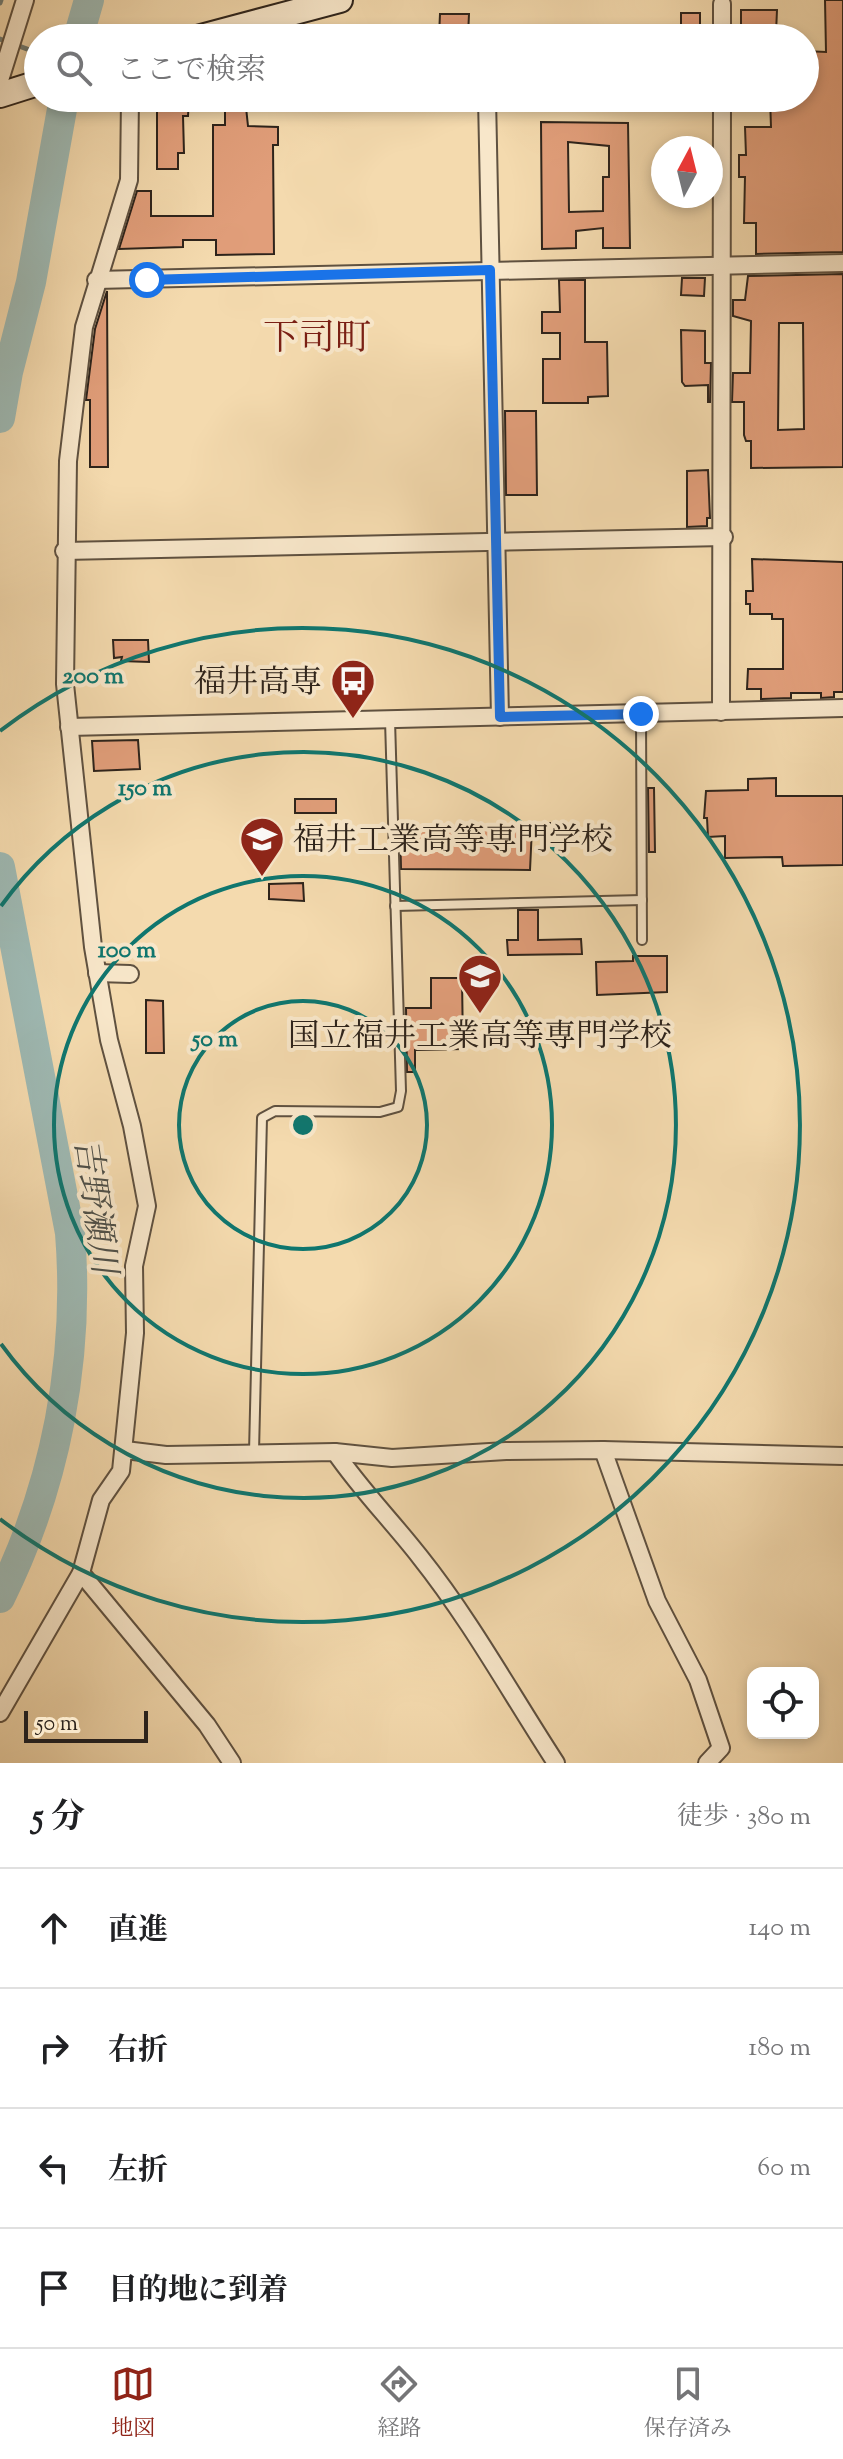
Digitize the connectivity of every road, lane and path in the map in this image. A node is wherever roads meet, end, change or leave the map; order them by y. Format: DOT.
graph roads {
  1 [pos="25,0"];
  2 [pos="340,0"];
  3 [pos="722,4"];
  4 [pos="250,24"];
  5 [pos="722,24"];
  6 [pos="5,88"];
  7 [pos="130,112"];
  8 [pos="487,112"];
  9 [pos="722,112"];
  10 [pos="843,263"];
  11 [pos="724,266"];
  12 [pos="490,270"];
  13 [pos="96,280"];
  14 [pos="724,537"];
  15 [pos="496,541"];
  16 [pos="64,551"];
  17 [pos="843,708"];
  18 [pos="721,712"];
  19 [pos="641,714"];
  20 [pos="500,717"];
  21 [pos="390,720"];
  22 [pos="69,727"];
  23 [pos="642,900"];
  24 [pos="395,906"];
  25 [pos="642,940"];
  26 [pos="97,973"];
  27 [pos="130,974"];
  28 [pos="125,1450"];
  29 [pos="603,1450"];
  30 [pos="254,1452"];
  31 [pos="335,1452"];
  32 [pos="843,1456"];
  33 [pos="81,1573"];
  34 [pos="0,1713"];
  35 [pos="232,1763"];
  36 [pos="556,1763"];
  37 [pos="707,1763"];
  1 -- 6 [label="street"];
  2 -- 4 [label="main road"];
  3 -- 5 [label="street"];
  7 -- 13 [label="street"];
  8 -- 12 [label="street"];
  9 -- 11 [label="street"];
  10 -- 11 [label="street"];
  11 -- 12 [label="street"];
  11 -- 14 [label="street"];
  12 -- 13 [label="street"];
  12 -- 15 [label="street"];
  13 -- 16 [label="street"];
  14 -- 15 [label="street"];
  14 -- 18 [label="street"];
  15 -- 16 [label="street"];
  15 -- 20 [label="street"];
  16 -- 22 [label="street"];
  17 -- 18 [label="street"];
  18 -- 19 [label="street"];
  19 -- 20 [label="street"];
  19 -- 23 [label="lane"];
  20 -- 21 [label="street"];
  21 -- 22 [label="street"];
  21 -- 24 [label="lane"];
  22 -- 26 [label="street"];
  23 -- 24 [label="lane"];
  23 -- 25 [label="lane"];
  24 -- 30 [label="lane"];
  26 -- 27 [label="street"];
  26 -- 28 [label="street"];
  28 -- 30 [label="street"];
  28 -- 33 [label="street"];
  29 -- 31 [label="street"];
  29 -- 32 [label="street"];
  29 -- 37 [label="street"];
  30 -- 31 [label="street"];
  31 -- 36 [label="street"];
  33 -- 34 [label="street"];
  33 -- 35 [label="street"];
}
